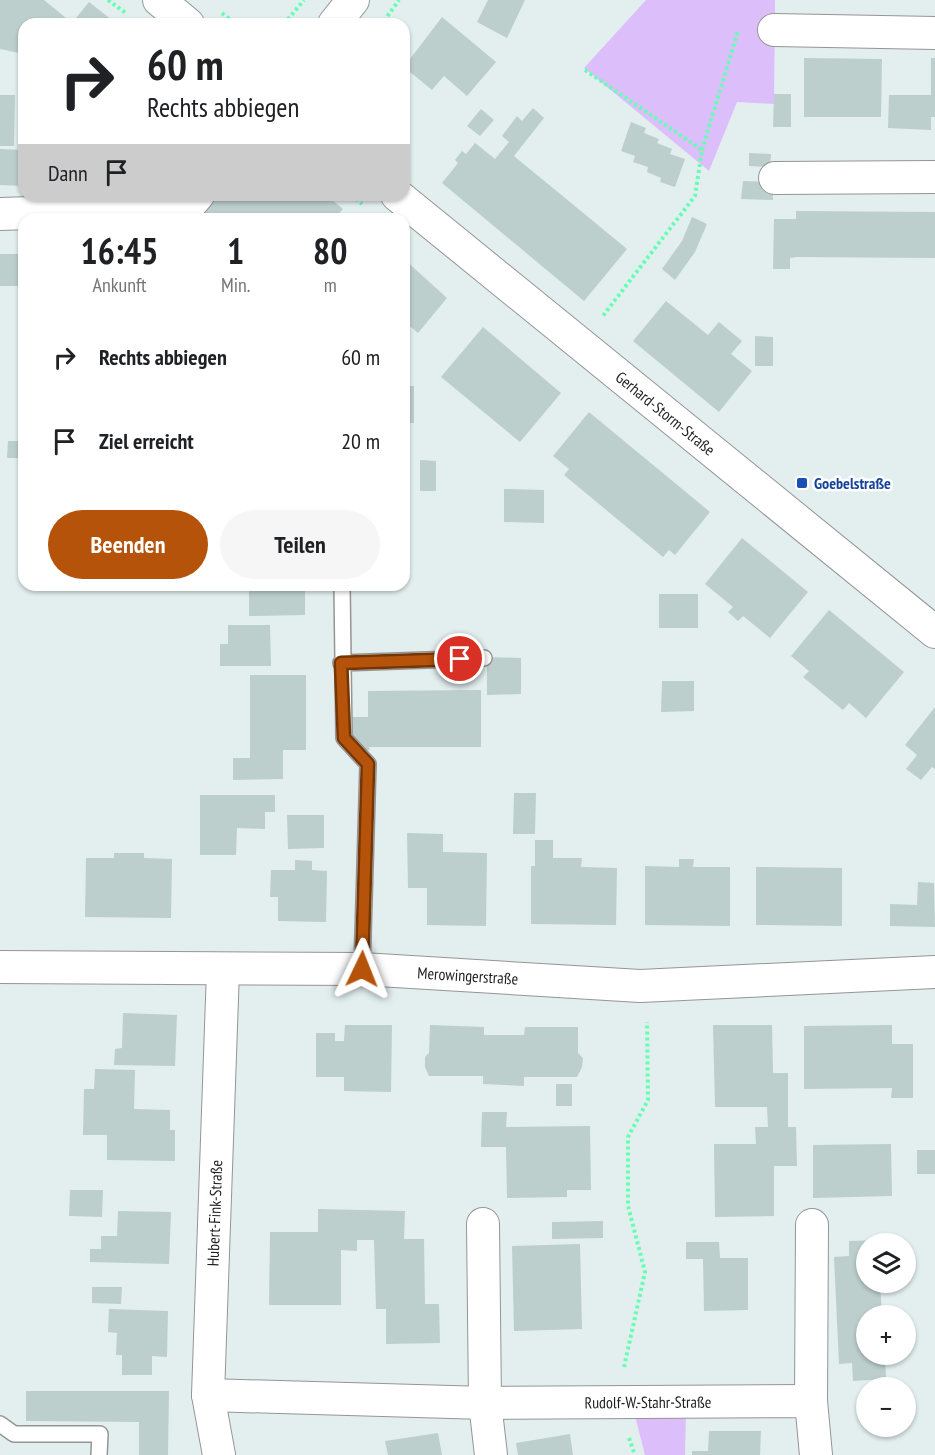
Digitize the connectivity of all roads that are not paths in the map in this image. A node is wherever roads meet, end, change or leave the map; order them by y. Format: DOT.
graph roads {
  1 [pos="159,0"];
  2 [pos="353,0"];
  3 [pos="181,18"];
  4 [pos="339,18"];
  5 [pos="774,30"];
  6 [pos="935,33"];
  7 [pos="935,177"];
  8 [pos="775,178"];
  9 [pos="193,201"];
  10 [pos="404,201"];
  11 [pos="18,213"];
  12 [pos="31,213"];
  13 [pos="0,214"];
  14 [pos="342,591"];
  15 [pos="935,632"];
  16 [pos="484,658"];
  17 [pos="341,663"];
  18 [pos="0,967"];
  19 [pos="223,969"];
  20 [pos="362,969"];
  21 [pos="935,972"];
  22 [pos="483,1224"];
  23 [pos="812,1225"];
  24 [pos="207,1395"];
  25 [pos="811,1401"];
  26 [pos="484,1403"];
  27 [pos="0,1424"];
  28 [pos="99,1455"];
  29 [pos="219,1455"];
  30 [pos="491,1455"];
  31 [pos="816,1455"];
  1 -- 3 [label="street"];
  2 -- 4 [label="street"];
  5 -- 6 [label="street"];
  7 -- 8 [label="street"];
  9 -- 12 [label="street"];
  10 -- 15 [label="street, Gerhard-Storm-Straße"];
  11 -- 13 [label="street"];
  14 -- 17 [label="lane"];
  16 -- 17 [label="lane"];
  17 -- 20 [label="lane"];
  18 -- 19 [label="street, Merowingerstraße"];
  19 -- 20 [label="street, Merowingerstraße"];
  19 -- 24 [label="street, Hubert-Fink-Straße"];
  20 -- 21 [label="street, Merowingerstraße"];
  22 -- 26 [label="street"];
  23 -- 25 [label="street"];
  24 -- 26 [label="street, Rudolf-W.-Stahr-Straße"];
  24 -- 29 [label="street, Hubert-Fink-Straße"];
  25 -- 26 [label="street, Rudolf-W.-Stahr-Straße"];
  25 -- 31 [label="street"];
  26 -- 30 [label="street"];
  27 -- 28 [label="lane"];
}
